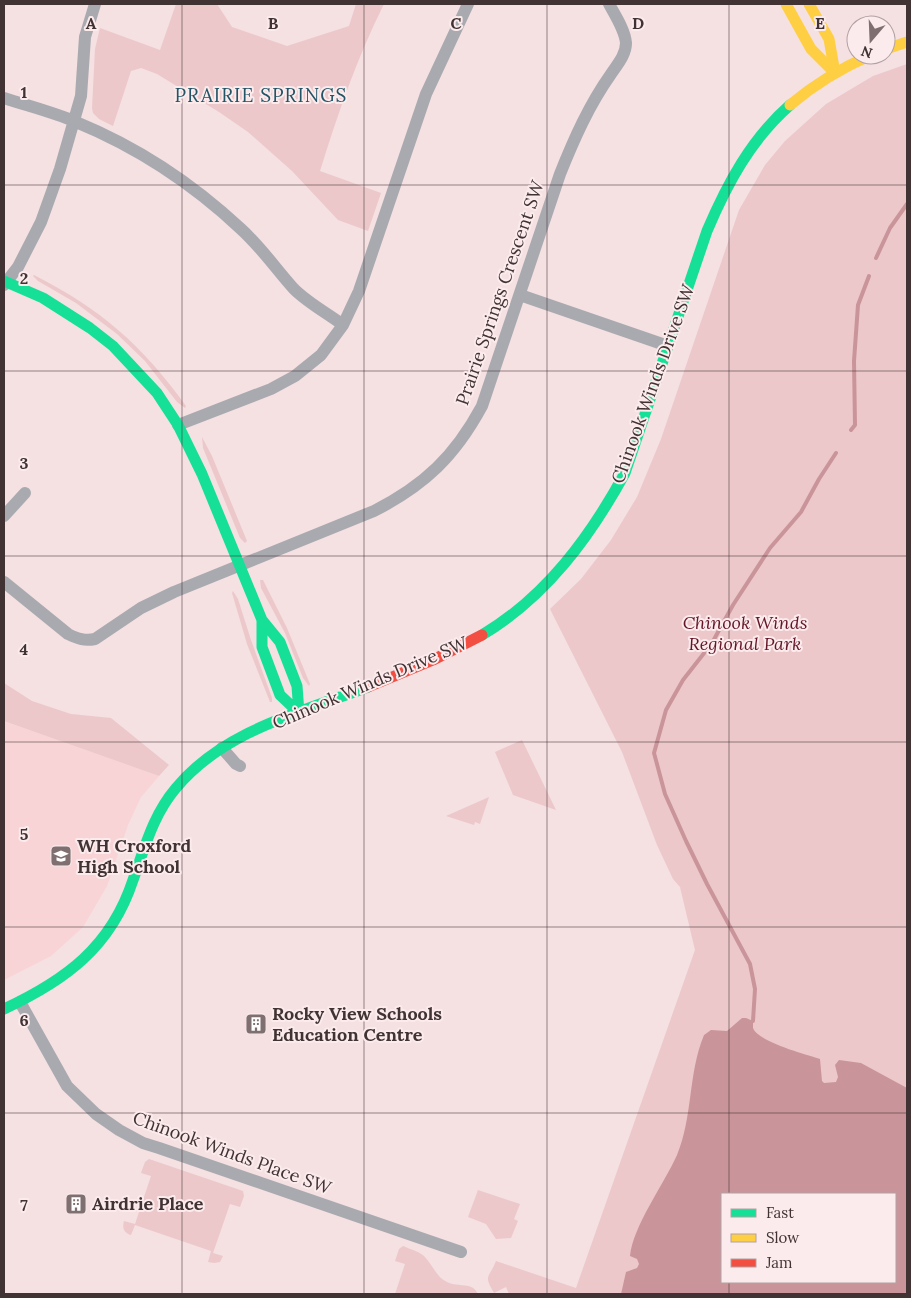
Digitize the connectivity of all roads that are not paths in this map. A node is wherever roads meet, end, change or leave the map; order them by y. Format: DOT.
graph roads {
  1 [pos="95,4"];
  2 [pos="468,4"];
  3 [pos="609,4"];
  4 [pos="786,4"];
  5 [pos="809,4"];
  6 [pos="851,65"];
  7 [pos="835,73"];
  8 [pos="4,98"];
  9 [pos="74,121"];
  10 [pos="5,283"];
  11 [pos="520,295"];
  12 [pos="344,325"];
  13 [pos="668,346"];
  14 [pos="178,425"];
  15 [pos="25,493"];
  16 [pos="4,516"];
  17 [pos="239,566"];
  18 [pos="4,582"];
  19 [pos="262,620"];
  20 [pos="299,713"];
  21 [pos="222,748"];
  22 [pos="240,766"];
  23 [pos="20,1002"];
  24 [pos="4,1009"];
  25 [pos="461,1252"];
  1 -- 9 [label="street"];
  2 -- 12 [label="street"];
  3 -- 11 [label="street, Prairie Springs Crescent SW"];
  4 -- 7 [label="street"];
  5 -- 7 [label="street"];
  6 -- 7 [label="street, Chinook Winds Drive SW"];
  7 -- 13 [label="street, Chinook Winds Drive SW"];
  8 -- 9 [label="street"];
  9 -- 10 [label="street"];
  9 -- 12 [label="street"];
  10 -- 14 [label="street"];
  11 -- 13 [label="street"];
  11 -- 17 [label="street, Prairie Springs Crescent SW"];
  12 -- 14 [label="street"];
  13 -- 20 [label="street, Chinook Winds Drive SW"];
  14 -- 17 [label="street"];
  15 -- 16 [label="street"];
  17 -- 18 [label="street, Prairie Springs Crescent SW"];
  17 -- 19 [label="street"];
  19 -- 20 [label="street"];
  19 -- 20 [label="street"];
  20 -- 21 [label="street, Chinook Winds Drive SW"];
  21 -- 22 [label="street"];
  21 -- 23 [label="street, Chinook Winds Drive SW"];
  23 -- 24 [label="street, Chinook Winds Drive SW"];
  23 -- 25 [label="street, Chinook Winds Place SW"];
}
